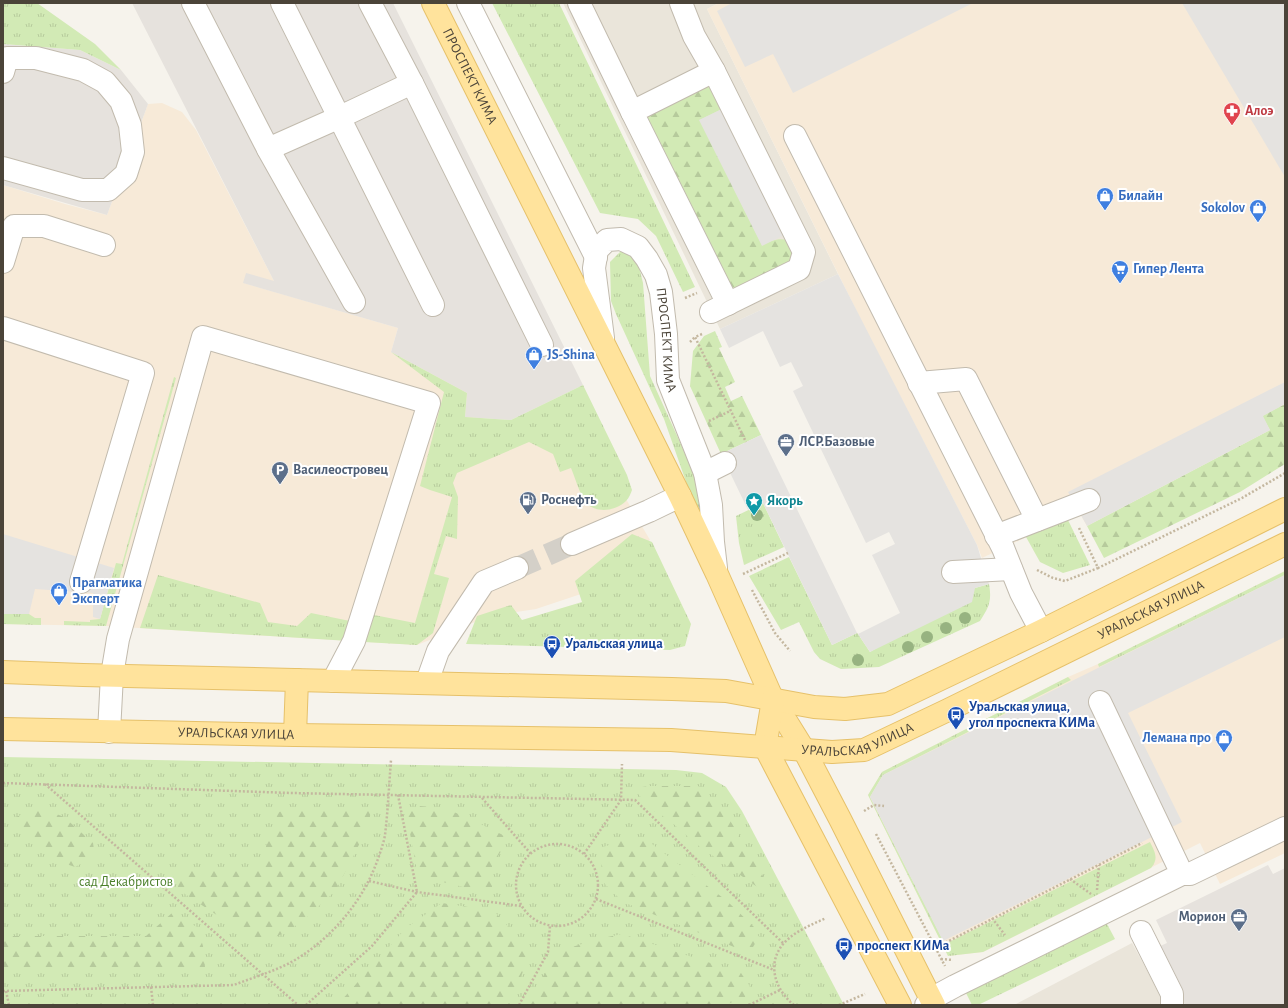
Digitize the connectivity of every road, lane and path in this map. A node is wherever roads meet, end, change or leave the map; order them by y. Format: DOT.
graph roads {
  1 [pos="193,3"];
  2 [pos="282,3"];
  3 [pos="370,3"];
  4 [pos="433,3"];
  5 [pos="468,3"];
  6 [pos="579,3"];
  7 [pos="681,3"];
  8 [pos="714,71"];
  9 [pos="3,72"];
  10 [pos="412,83"];
  11 [pos="632,112"];
  12 [pos="340,117"];
  13 [pos="796,136"];
  14 [pos="268,149"];
  15 [pos="3,168"];
  16 [pos="104,245"];
  17 [pos="596,257"];
  18 [pos="3,262"];
  19 [pos="701,291"];
  20 [pos="683,299"];
  21 [pos="354,302"];
  22 [pos="434,305"];
  23 [pos="715,316"];
  24 [pos="3,328"];
  25 [pos="603,343"];
  26 [pos="542,345"];
  27 [pos="919,383"];
  28 [pos="730,411"];
  29 [pos="707,422"];
  30 [pos="746,442"];
  31 [pos="725,463"];
  32 [pos="705,473"];
  33 [pos="1285,473"];
  34 [pos="680,496"];
  35 [pos="1079,504"];
  36 [pos="1285,510"];
  37 [pos="1037,520"];
  38 [pos="996,536"];
  39 [pos="572,544"];
  40 [pos="1285,544"];
  41 [pos="788,553"];
  42 [pos="517,568"];
  43 [pos="1035,568"];
  44 [pos="1098,568"];
  45 [pos="1011,569"];
  46 [pos="953,572"];
  47 [pos="717,574"];
  48 [pos="743,574"];
  49 [pos="81,582"];
  50 [pos="1041,631"];
  51 [pos="3,672"];
  52 [pos="112,675"];
  53 [pos="296,680"];
  54 [pos="333,681"];
  55 [pos="427,682"];
  56 [pos="773,700"];
  57 [pos="1100,702"];
  58 [pos="3,729"];
  59 [pos="109,732"];
  60 [pos="295,735"];
  61 [pos="765,747"];
  62 [pos="804,750"];
  63 [pos="391,760"];
  64 [pos="622,764"];
  65 [pos="3,783"];
  66 [pos="45,784"];
  67 [pos="388,795"];
  68 [pos="398,795"];
  69 [pos="482,798"];
  70 [pos="621,800"];
  71 [pos="884,806"];
  72 [pos="867,818"];
  73 [pos="1285,828"];
  74 [pos="874,831"];
  75 [pos="1144,842"];
  76 [pos="531,854"];
  77 [pos="584,854"];
  78 [pos="1099,864"];
  79 [pos="1182,874"];
  80 [pos="1070,879"];
  81 [pos="368,881"];
  82 [pos="416,892"];
  83 [pos="596,900"];
  84 [pos="521,906"];
  85 [pos="826,918"];
  86 [pos="992,918"];
  87 [pos="550,926"];
  88 [pos="1141,932"];
  89 [pos="1009,941"];
  90 [pos="784,944"];
  91 [pos="935,948"];
  92 [pos="941,960"];
  93 [pos="955,960"];
  94 [pos="774,970"];
  95 [pos="263,975"];
  96 [pos="955,986"];
  97 [pos="151,987"];
  98 [pos="780,990"];
  99 [pos="4,991"];
  100 [pos="865,994"];
  101 [pos="930,1003"];
  102 [pos="9,1005"];
  103 [pos="153,1005"];
  104 [pos="298,1005"];
  105 [pos="306,1005"];
  106 [pos="519,1005"];
  107 [pos="748,1005"];
  108 [pos="794,1005"];
  109 [pos="839,1005"];
  110 [pos="900,1005"];
  111 [pos="1172,1005"];
  1 -- 14 [label="street"];
  2 -- 12 [label="street"];
  3 -- 10 [label="street"];
  4 -- 25 [label="main road, ПРОСПЕКТ КИМА"];
  5 -- 17 [label="street"];
  6 -- 11 [label="street"];
  7 -- 8 [label="street"];
  8 -- 11 [label="street"];
  8 -- 23 [label="street"];
  9 -- 15 [label="street"];
  10 -- 12 [label="street"];
  10 -- 26 [label="street"];
  11 -- 23 [label="street"];
  12 -- 14 [label="street"];
  12 -- 22 [label="street"];
  13 -- 27 [label="street"];
  14 -- 21 [label="street"];
  16 -- 18 [label="street"];
  17 -- 25 [label="street, ПРОСПЕКТ КИМА"];
  17 -- 32 [label="street, ПРОСПЕКТ КИМА"];
  19 -- 20 [label="path"];
  23 -- 28 [label="path"];
  24 -- 49 [label="street"];
  25 -- 34 [label="main road, ПРОСПЕКТ КИМА"];
  27 -- 37 [label="street"];
  27 -- 38 [label="street"];
  28 -- 29 [label="path"];
  28 -- 30 [label="path"];
  31 -- 32 [label="street"];
  32 -- 47 [label="street, ПРОСПЕКТ КИМА"];
  33 -- 44 [label="path"];
  34 -- 39 [label="street"];
  34 -- 47 [label="main road, ПРОСПЕКТ КИМА"];
  35 -- 37 [label="street"];
  35 -- 44 [label="path"];
  36 -- 50 [label="main road, УРАЛЬСКАЯ УЛИЦА"];
  37 -- 38 [label="street"];
  38 -- 45 [label="street"];
  40 -- 62 [label="main road, УРАЛЬСКАЯ УЛИЦА"];
  41 -- 48 [label="path"];
  42 -- 55 [label="street"];
  43 -- 44 [label="path"];
  45 -- 46 [label="street"];
  45 -- 50 [label="street"];
  47 -- 56 [label="main road, ПРОСПЕКТ КИМА"];
  50 -- 56 [label="main road, УРАЛЬСКАЯ УЛИЦА"];
  51 -- 52 [label="main road, УРАЛЬСКАЯ УЛИЦА"];
  52 -- 53 [label="main road, УРАЛЬСКАЯ УЛИЦА"];
  52 -- 54 [label="street"];
  52 -- 59 [label="street"];
  53 -- 54 [label="main road, УРАЛЬСКАЯ УЛИЦА"];
  53 -- 60 [label="main road"];
  54 -- 55 [label="main road, УРАЛЬСКАЯ УЛИЦА"];
  55 -- 56 [label="main road, УРАЛЬСКАЯ УЛИЦА"];
  56 -- 61 [label="main road"];
  56 -- 62 [label="main road, ПРОСПЕКТ КИМА"];
  57 -- 79 [label="street"];
  58 -- 59 [label="main road, УРАЛЬСКАЯ УЛИЦА"];
  59 -- 60 [label="main road, УРАЛЬСКАЯ УЛИЦА"];
  60 -- 61 [label="main road, УРАЛЬСКАЯ УЛИЦА"];
  61 -- 62 [label="main road, УРАЛЬСКАЯ УЛИЦА"];
  61 -- 110 [label="main road"];
  62 -- 101 [label="main road, ПРОСПЕКТ КИМА"];
  63 -- 67 [label="path"];
  64 -- 70 [label="path"];
  65 -- 66 [label="path"];
  66 -- 67 [label="path"];
  66 -- 95 [label="path"];
  67 -- 68 [label="path"];
  67 -- 81 [label="path"];
  68 -- 69 [label="path"];
  68 -- 82 [label="path"];
  69 -- 70 [label="path"];
  69 -- 76 [label="path"];
  70 -- 77 [label="path"];
  70 -- 90 [label="path"];
  71 -- 72 [label="path"];
  73 -- 79 [label="street"];
  74 -- 91 [label="path"];
  75 -- 78 [label="path"];
  76 -- 77 [label="path"];
  76 -- 84 [label="path"];
  77 -- 83 [label="path"];
  78 -- 80 [label="path"];
  78 -- 80 [label="path"];
  79 -- 96 [label="street"];
  80 -- 86 [label="path"];
  81 -- 82 [label="path"];
  81 -- 95 [label="path"];
  82 -- 84 [label="path"];
  82 -- 105 [label="path"];
  83 -- 87 [label="path"];
  83 -- 94 [label="path"];
  84 -- 87 [label="path"];
  85 -- 90 [label="path"];
  86 -- 89 [label="path"];
  86 -- 91 [label="path"];
  87 -- 106 [label="path"];
  88 -- 111 [label="street"];
  90 -- 94 [label="path"];
  91 -- 92 [label="path"];
  92 -- 93 [label="path"];
  92 -- 96 [label="path"];
  94 -- 98 [label="path"];
  95 -- 97 [label="path"];
  95 -- 104 [label="path"];
  96 -- 101 [label="street"];
  97 -- 99 [label="path"];
  97 -- 103 [label="path"];
  98 -- 107 [label="path"];
  98 -- 108 [label="path"];
  99 -- 102 [label="path"];
  100 -- 109 [label="path"];
}
